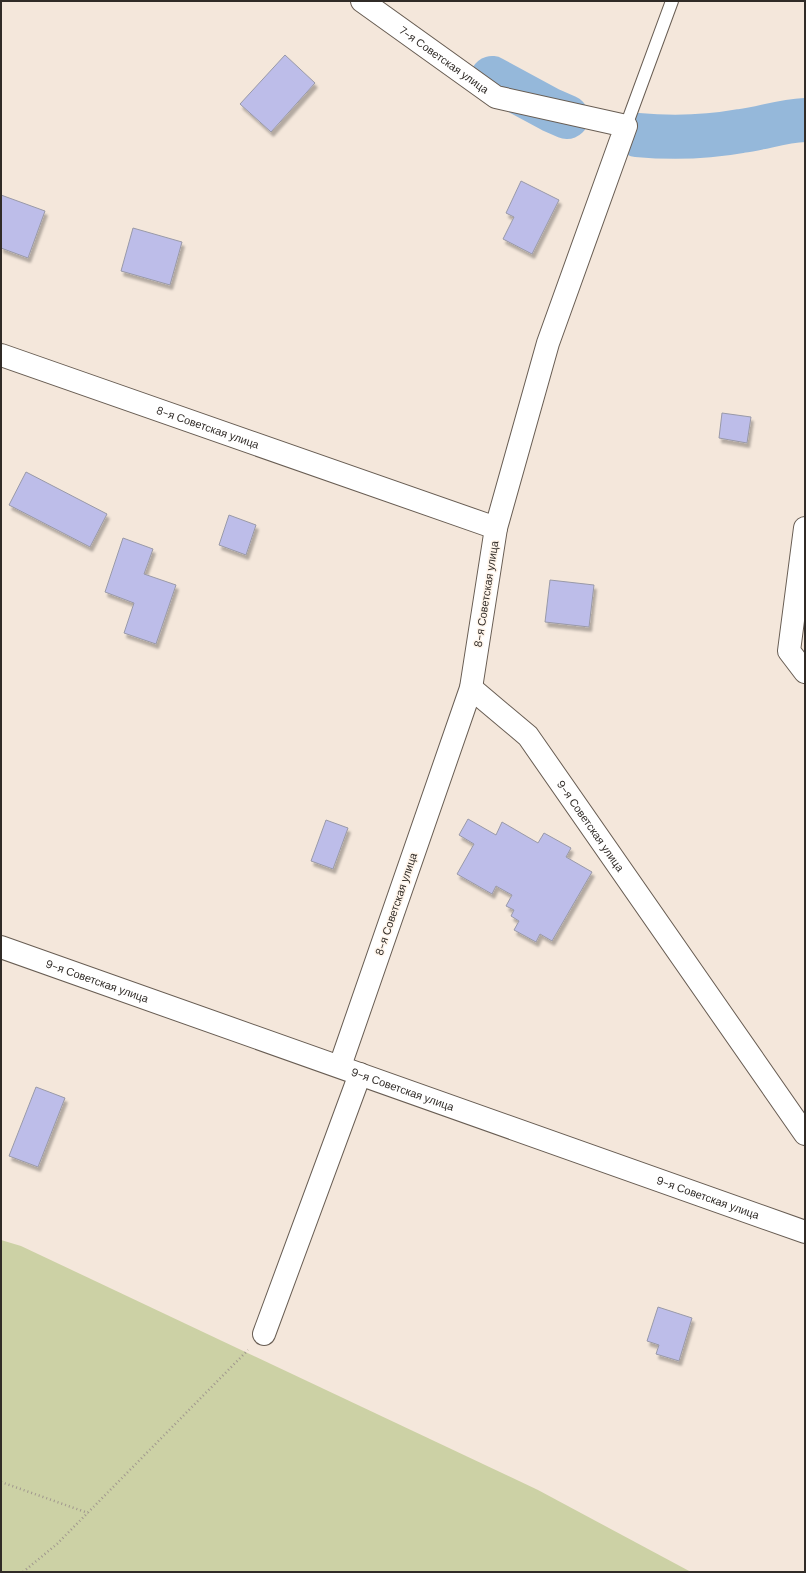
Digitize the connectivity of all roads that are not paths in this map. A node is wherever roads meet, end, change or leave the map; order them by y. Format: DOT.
graph roads {
  1 [pos="362,1"];
  2 [pos="672,1"];
  3 [pos="626,126"];
  4 [pos="1,355"];
  5 [pos="496,528"];
  6 [pos="805,528"];
  7 [pos="805,672"];
  8 [pos="471,688"];
  9 [pos="1,947"];
  10 [pos="340,1066"];
  11 [pos="360,1074"];
  12 [pos="805,1134"];
  13 [pos="805,1232"];
  14 [pos="264,1334"];
  1 -- 3 [label="street, 7-я Советская улица"];
  2 -- 3 [label="lane"];
  3 -- 5 [label="street"];
  4 -- 5 [label="street, 8-я Советская улица"];
  5 -- 8 [label="street, 8-я Советская улица"];
  6 -- 7 [label="street"];
  8 -- 10 [label="street, 8-я Советская улица"];
  8 -- 12 [label="street, 9-я Советская улица"];
  9 -- 10 [label="street, 9-я Советская улица"];
  10 -- 11 [label="street, 9-я Советская улица"];
  11 -- 13 [label="street, 9-я Советская улица"];
  11 -- 14 [label="street"];
}
